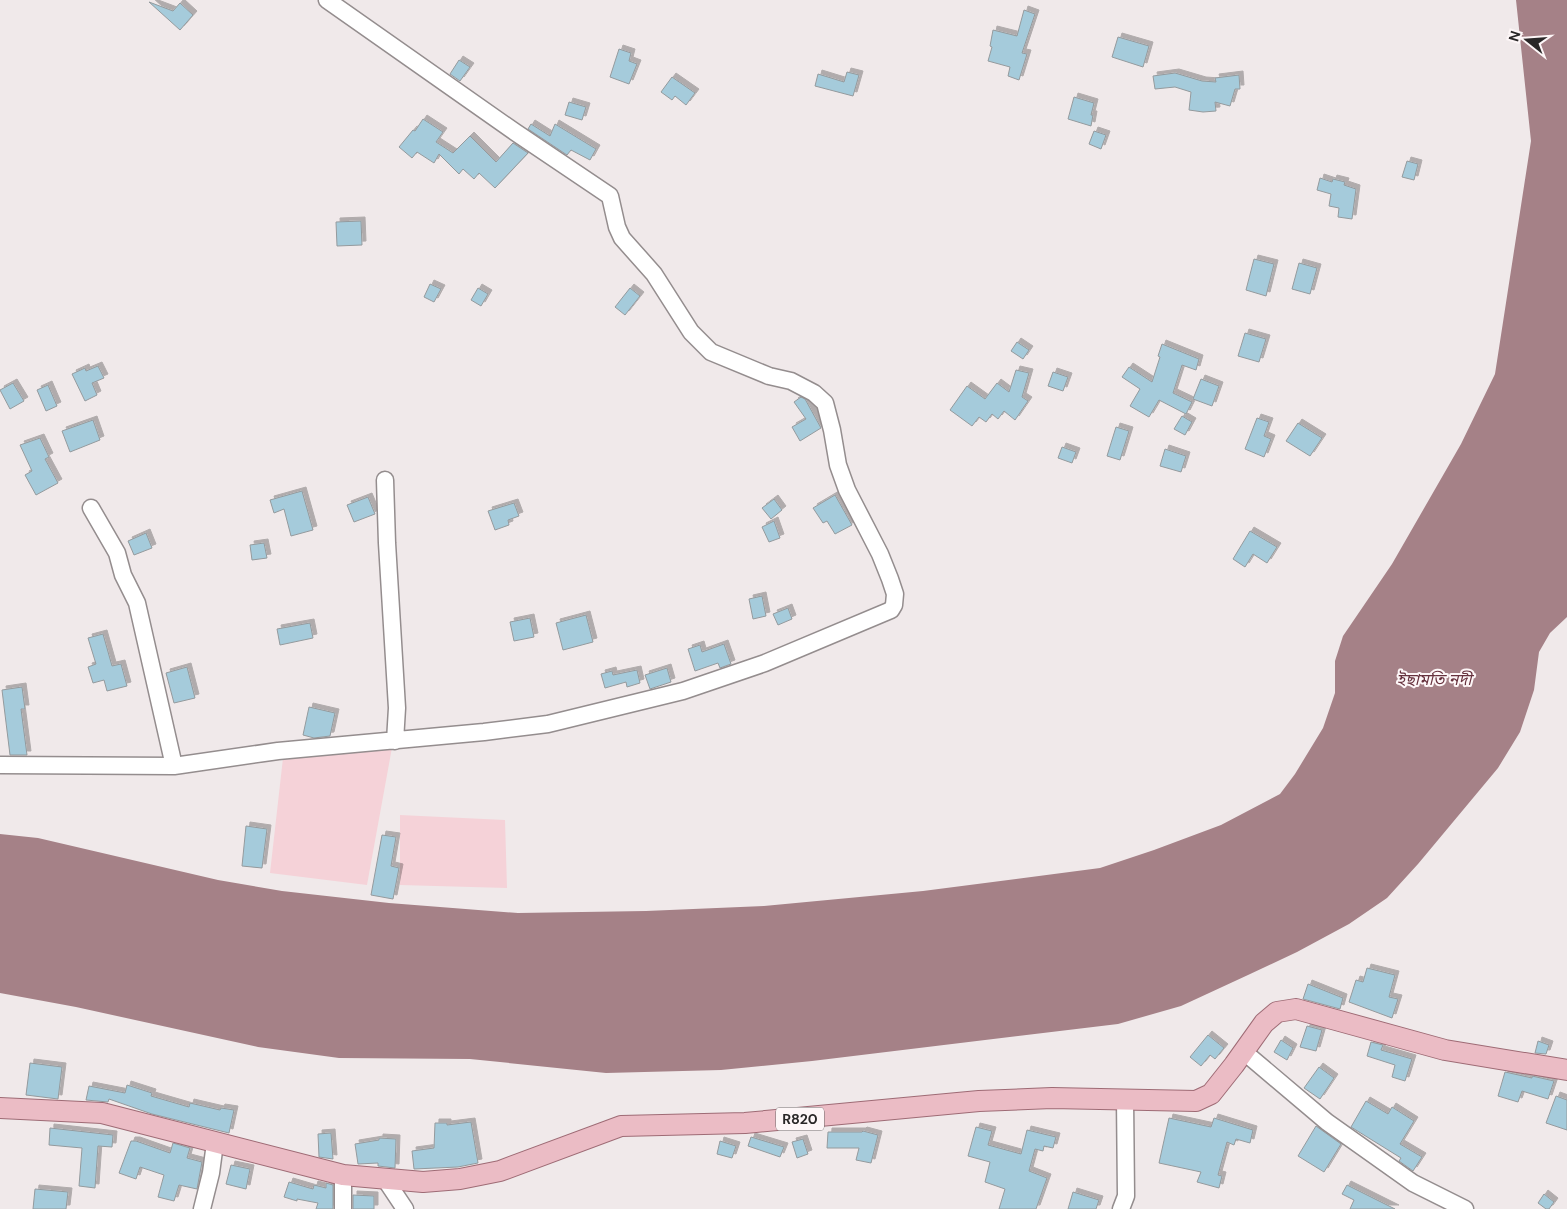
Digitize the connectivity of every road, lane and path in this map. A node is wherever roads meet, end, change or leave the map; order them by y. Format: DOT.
graph roads {
  1 [pos="327,0"];
  2 [pos="385,480"];
  3 [pos="91,508"];
  4 [pos="395,741"];
  5 [pos="0,765"];
  6 [pos="174,766"];
  7 [pos="1243,1051"];
  8 [pos="1567,1070"];
  9 [pos="1125,1100"];
  10 [pos="0,1108"];
  11 [pos="215,1143"];
  12 [pos="343,1175"];
  13 [pos="385,1178"];
  14 [pos="202,1209"];
  15 [pos="343,1209"];
  16 [pos="404,1209"];
  17 [pos="1121,1209"];
  18 [pos="1465,1209"];
  1 -- 4 [label="street"];
  2 -- 4 [label="street"];
  3 -- 6 [label="street"];
  4 -- 6 [label="street"];
  5 -- 6 [label="street"];
  7 -- 8 [label="main road, R820"];
  7 -- 9 [label="main road, R820"];
  7 -- 18 [label="street"];
  9 -- 13 [label="main road, R820"];
  9 -- 17 [label="street"];
  10 -- 11 [label="main road, R820"];
  11 -- 12 [label="main road, R820"];
  11 -- 14 [label="street"];
  12 -- 13 [label="main road, R820"];
  12 -- 15 [label="street"];
  13 -- 16 [label="street"];
}
